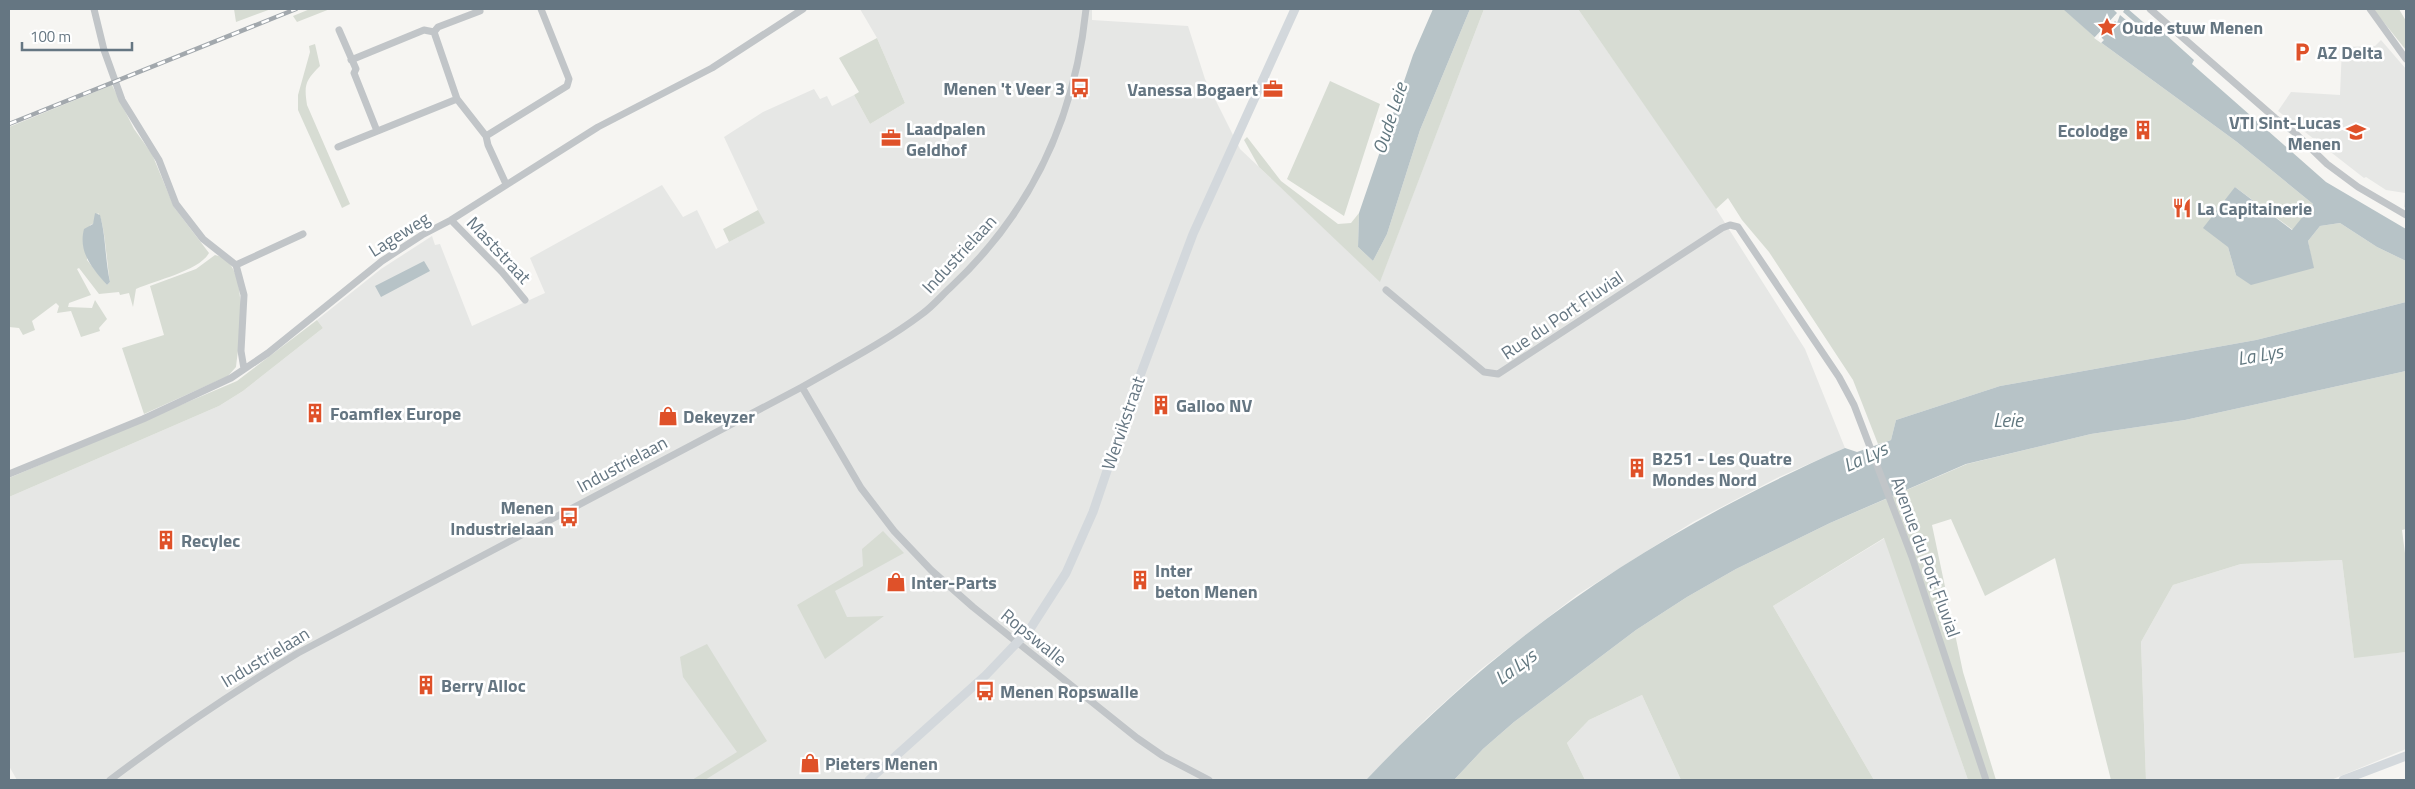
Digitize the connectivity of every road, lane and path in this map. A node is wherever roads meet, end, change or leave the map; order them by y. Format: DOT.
graph roads {
  1 [pos="94,9"];
  2 [pos="541,9"];
  3 [pos="803,9"];
  4 [pos="1086,9"];
  5 [pos="1295,9"];
  6 [pos="2150,9"];
  7 [pos="2370,9"];
  8 [pos="480,11"];
  9 [pos="339,30"];
  10 [pos="434,32"];
  11 [pos="2406,58"];
  12 [pos="351,60"];
  13 [pos="457,99"];
  14 [pos="377,131"];
  15 [pos="486,136"];
  16 [pos="338,147"];
  17 [pos="506,184"];
  18 [pos="2406,215"];
  19 [pos="451,220"];
  20 [pos="1738,227"];
  21 [pos="303,234"];
  22 [pos="236,266"];
  23 [pos="1386,290"];
  24 [pos="525,300"];
  25 [pos="244,369"];
  26 [pos="802,387"];
  27 [pos="9,474"];
  28 [pos="1018,642"];
  29 [pos="2406,756"];
  30 [pos="110,780"];
  31 [pos="869,780"];
  32 [pos="1209,780"];
  33 [pos="1986,780"];
  34 [pos="2345,780"];
  1 -- 22 [label="street"];
  2 -- 15 [label="street"];
  3 -- 17 [label="street, Lageweg"];
  4 -- 26 [label="street, Industrielaan"];
  5 -- 28 [label="street, Wervikstraat"];
  6 -- 18 [label="street"];
  7 -- 11 [label="street"];
  8 -- 10 [label="street"];
  9 -- 12 [label="street"];
  10 -- 12 [label="street"];
  10 -- 13 [label="street"];
  12 -- 14 [label="street"];
  13 -- 14 [label="street"];
  13 -- 15 [label="street"];
  14 -- 16 [label="street"];
  15 -- 17 [label="street"];
  17 -- 19 [label="street, Lageweg"];
  19 -- 24 [label="street, Maststraat"];
  19 -- 25 [label="street, Lageweg"];
  20 -- 23 [label="street, Rue du Port Fluvial"];
  20 -- 33 [label="street, Avenue du Port Fluvial"];
  21 -- 22 [label="street"];
  22 -- 25 [label="street"];
  25 -- 27 [label="street, Lageweg"];
  26 -- 28 [label="street, Ropswalle"];
  26 -- 30 [label="street, Industrielaan"];
  28 -- 31 [label="street, Wervikstraat"];
  28 -- 32 [label="street, Ropswalle"];
  29 -- 34 [label="street"];
}
